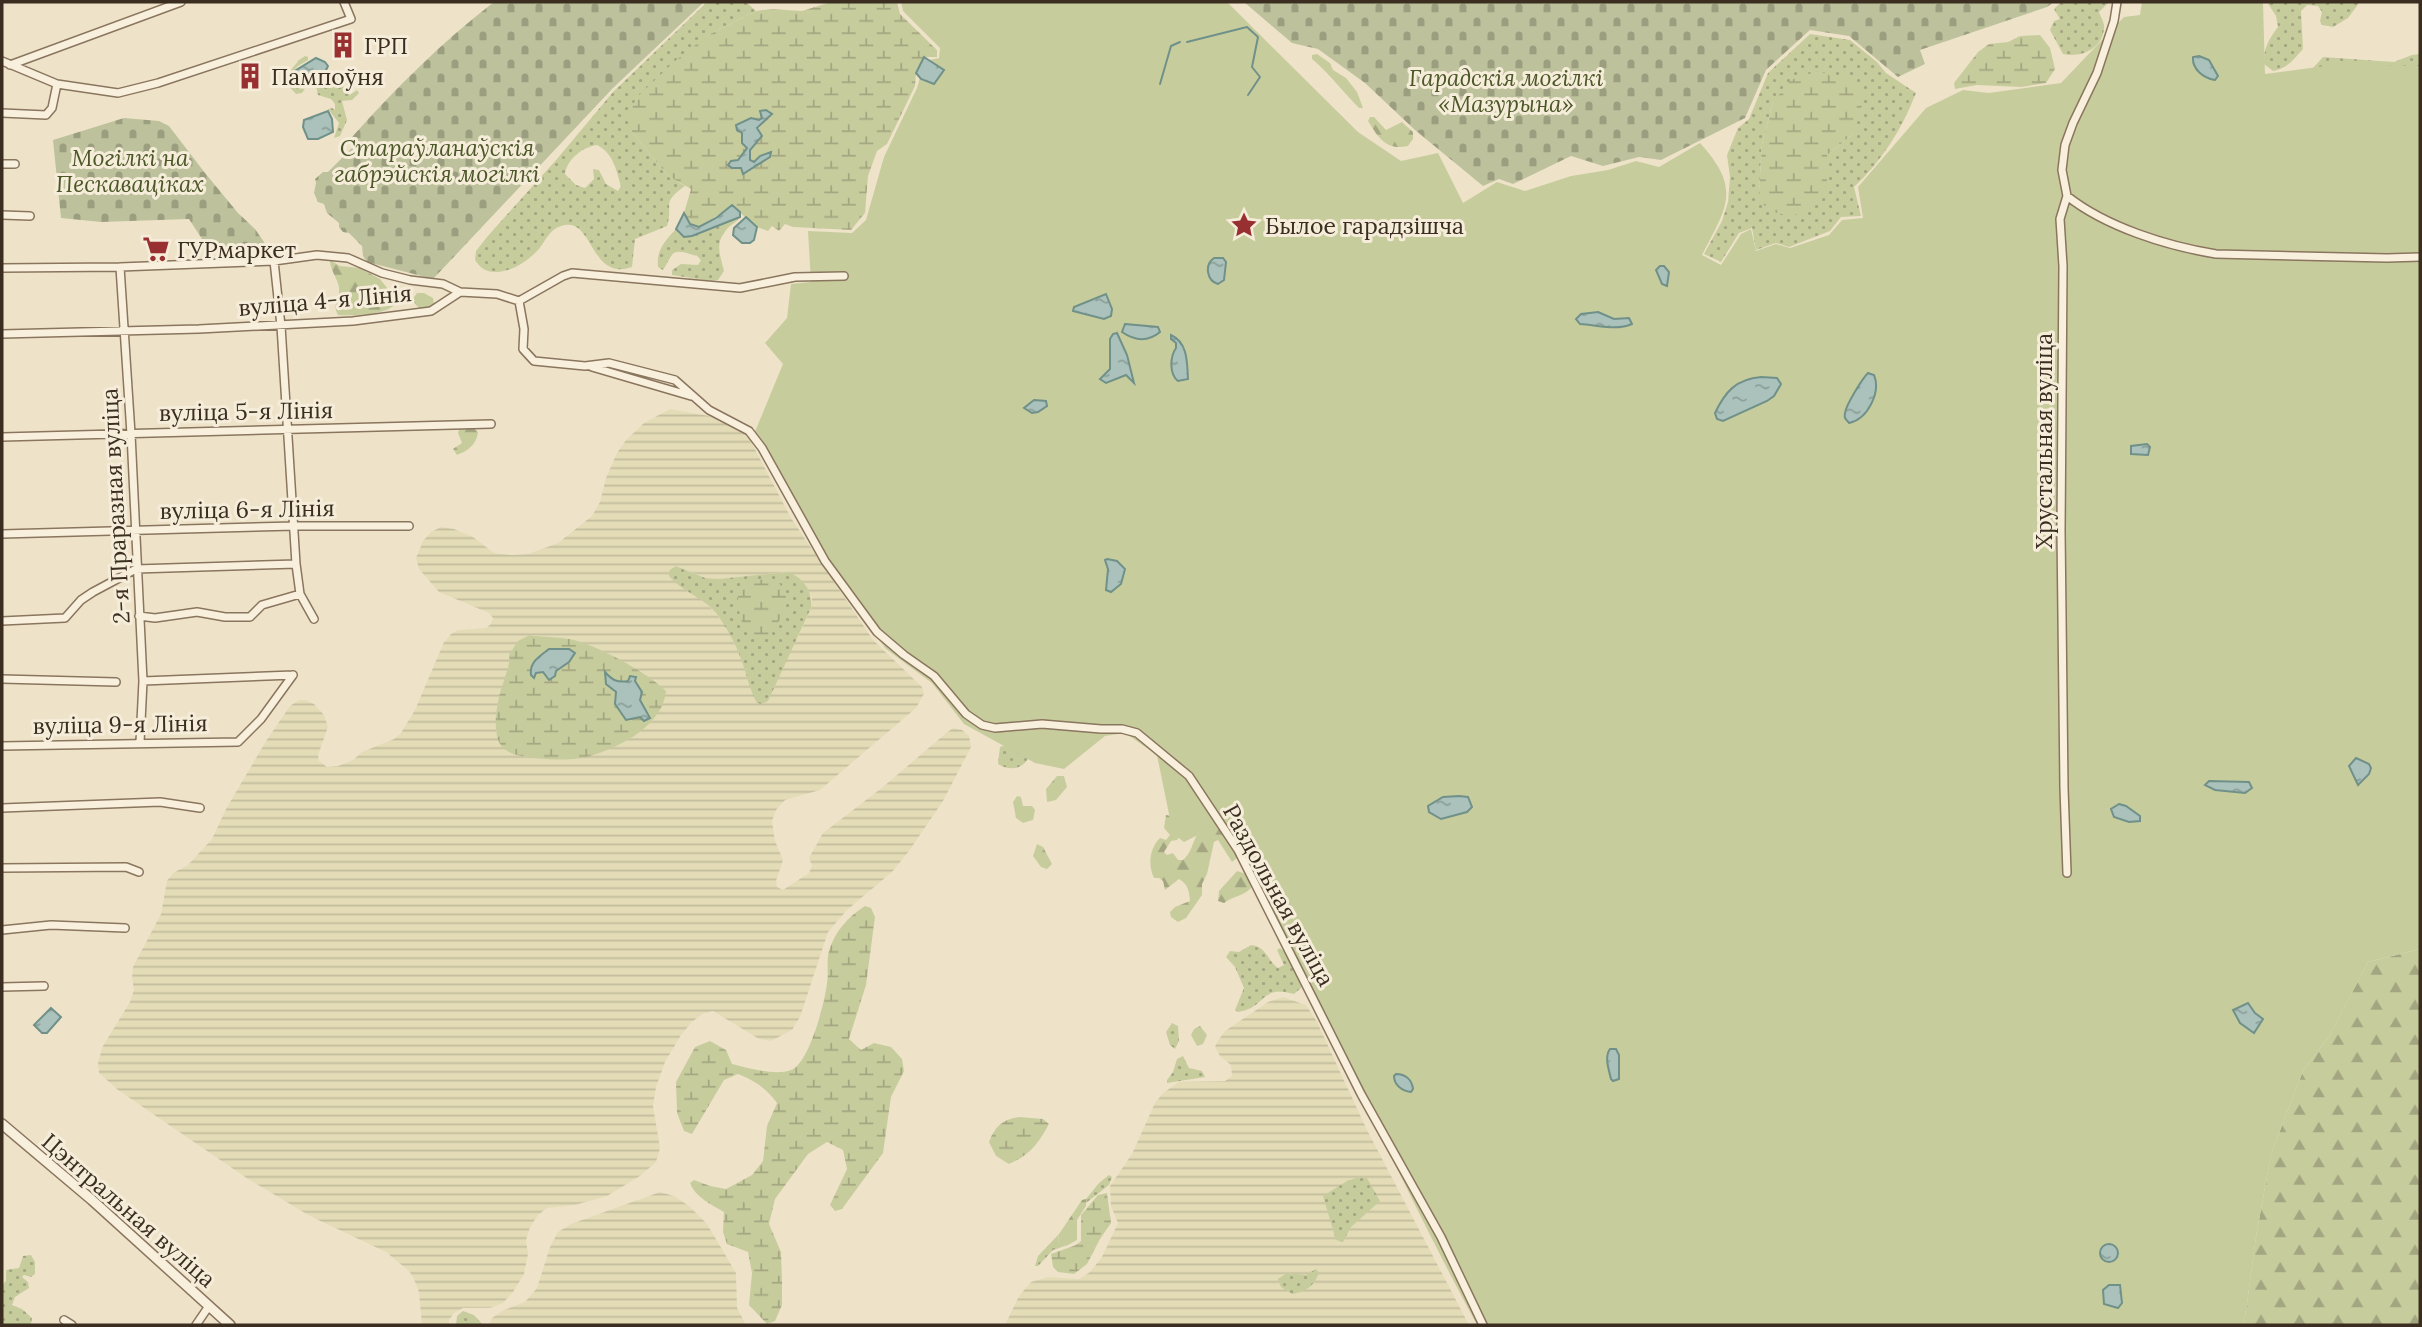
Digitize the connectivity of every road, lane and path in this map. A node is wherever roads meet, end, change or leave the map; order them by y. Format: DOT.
graph roads {
  1 [pos="181,2"];
  2 [pos="344,2"];
  3 [pos="2117,2"];
  4 [pos="6,63"];
  5 [pos="57,84"];
  6 [pos="2,113"];
  7 [pos="2,164"];
  8 [pos="15,164"];
  9 [pos="2067,196"];
  10 [pos="2,215"];
  11 [pos="30,216"];
  12 [pos="2420,257"];
  13 [pos="274,261"];
  14 [pos="120,267"];
  15 [pos="2,268"];
  16 [pos="844,276"];
  17 [pos="460,292"];
  18 [pos="519,301"];
  19 [pos="281,326"];
  20 [pos="124,330"];
  21 [pos="2,334"];
  22 [pos="491,424"];
  23 [pos="286,430"];
  24 [pos="131,433"];
  25 [pos="2,437"];
  26 [pos="295,526"];
  27 [pos="409,526"];
  28 [pos="135,531"];
  29 [pos="2,534"];
  30 [pos="296,564"];
  31 [pos="136,569"];
  32 [pos="300,594"];
  33 [pos="139,616"];
  34 [pos="314,619"];
  35 [pos="2,621"];
  36 [pos="2,679"];
  37 [pos="143,681"];
  38 [pos="116,682"];
  39 [pos="140,742"];
  40 [pos="2,746"];
  41 [pos="2,808"];
  42 [pos="200,808"];
  43 [pos="2,869"];
  44 [pos="139,872"];
  45 [pos="2067,873"];
  46 [pos="125,928"];
  47 [pos="2,930"];
  48 [pos="44,986"];
  49 [pos="2,987"];
  50 [pos="2,1124"];
  51 [pos="209,1306"];
  52 [pos="64,1320"];
  53 [pos="72,1325"];
  54 [pos="196,1325"];
  55 [pos="230,1325"];
  56 [pos="1483,1325"];
  1 -- 4 [label="street"];
  2 -- 5 [label="street"];
  3 -- 9 [label="street, Хрустальная вуліца"];
  4 -- 5 [label="street"];
  5 -- 6 [label="street"];
  7 -- 8 [label="street"];
  9 -- 12 [label="street"];
  9 -- 45 [label="street, Хрустальная вуліца"];
  10 -- 11 [label="street"];
  13 -- 14 [label="street"];
  13 -- 17 [label="street"];
  13 -- 19 [label="street"];
  14 -- 15 [label="street"];
  14 -- 20 [label="street, 2-я Праразная вуліца"];
  16 -- 18 [label="street"];
  17 -- 18 [label="street"];
  17 -- 19 [label="street, вуліца 4-я Лінія"];
  18 -- 56 [label="street, Раздольная вуліца"];
  19 -- 20 [label="street, вуліца 4-я Лінія"];
  19 -- 23 [label="street"];
  20 -- 21 [label="street, вуліца 4-я Лінія"];
  20 -- 24 [label="street, 2-я Праразная вуліца"];
  22 -- 23 [label="street, вуліца 5-я Лінія"];
  23 -- 24 [label="street, вуліца 5-я Лінія"];
  23 -- 26 [label="street"];
  24 -- 25 [label="street, вуліца 5-я Лінія"];
  24 -- 28 [label="street, 2-я Праразная вуліца"];
  26 -- 27 [label="street, вуліца 6-я Лінія"];
  26 -- 28 [label="street, вуліца 6-я Лінія"];
  26 -- 30 [label="street"];
  28 -- 29 [label="street, вуліца 6-я Лінія"];
  28 -- 31 [label="street, 2-я Праразная вуліца"];
  30 -- 31 [label="street"];
  30 -- 32 [label="street"];
  31 -- 33 [label="street, 2-я Праразная вуліца"];
  31 -- 35 [label="street"];
  32 -- 33 [label="street"];
  32 -- 34 [label="street"];
  33 -- 37 [label="street, 2-я Праразная вуліца"];
  36 -- 38 [label="street"];
  37 -- 39 [label="street, 2-я Праразная вуліца"];
  37 -- 39 [label="street, вуліца 9-я Лінія"];
  39 -- 40 [label="street, вуліца 9-я Лінія"];
  41 -- 42 [label="street"];
  43 -- 44 [label="street"];
  46 -- 47 [label="street"];
  48 -- 49 [label="street"];
  50 -- 51 [label="street, Цэнтральная вуліца"];
  51 -- 54 [label="street"];
  51 -- 55 [label="street, Цэнтральная вуліца"];
  52 -- 53 [label="street"];
}
